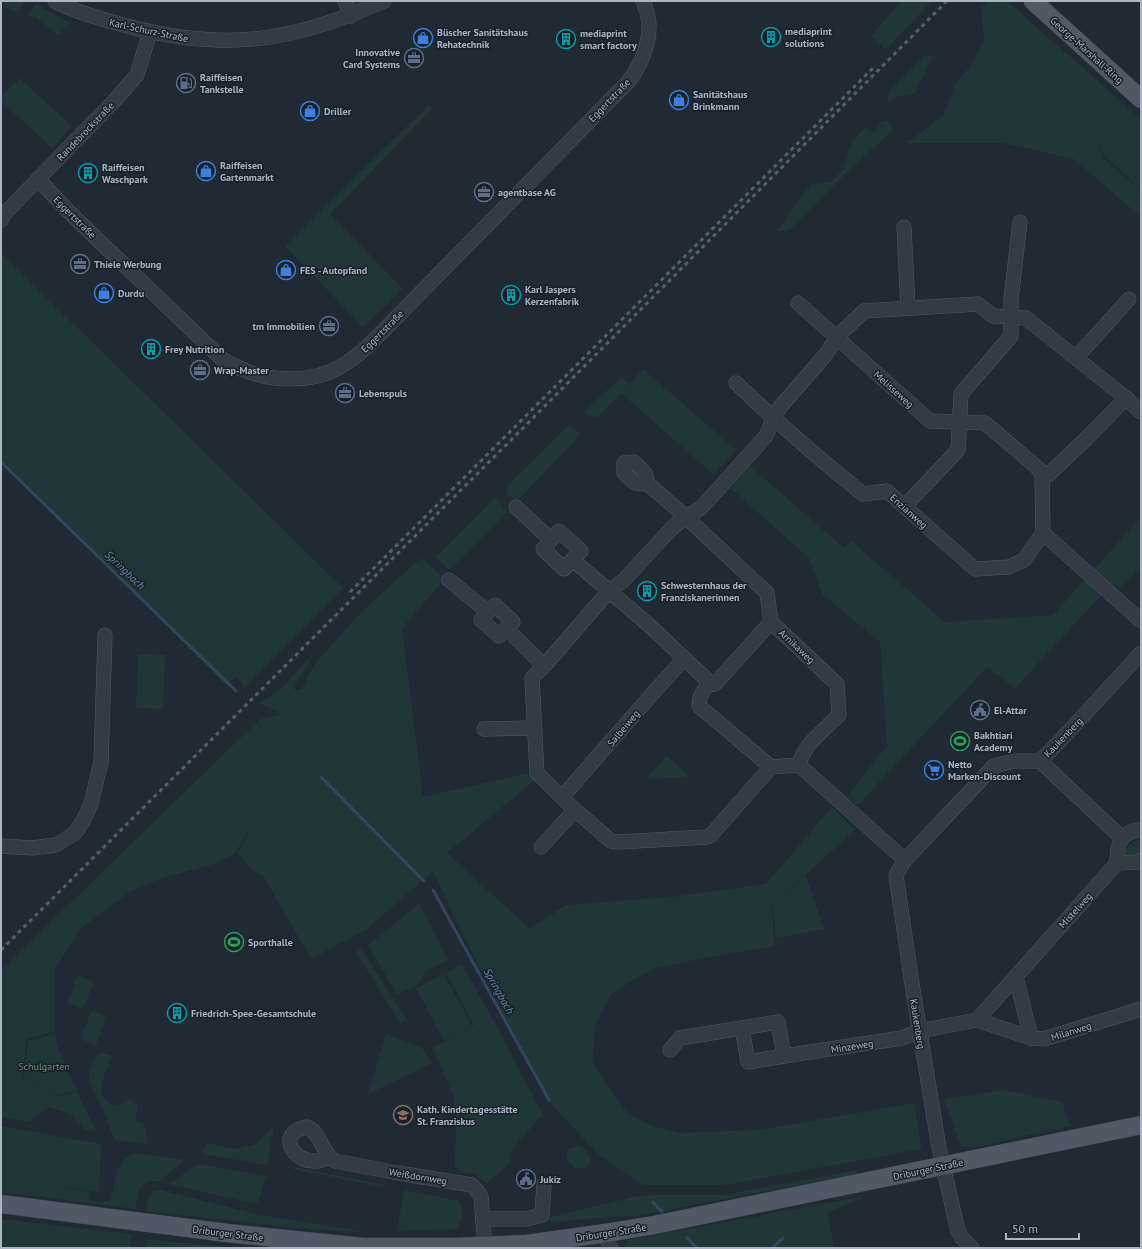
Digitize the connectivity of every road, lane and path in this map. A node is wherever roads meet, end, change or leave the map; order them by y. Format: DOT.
graph roads {
  1 [pos="55,1"];
  2 [pos="345,1"];
  3 [pos="384,1"];
  4 [pos="643,1"];
  5 [pos="1033,1"];
  6 [pos="351,16"];
  7 [pos="150,32"];
  8 [pos="1141,99"];
  9 [pos="38,179"];
  10 [pos="1,220"];
  11 [pos="1020,222"];
  12 [pos="904,227"];
  13 [pos="1129,299"];
  14 [pos="798,303"];
  15 [pos="908,308"];
  16 [pos="1011,317"];
  17 [pos="836,338"];
  18 [pos="1076,358"];
  19 [pos="736,383"];
  20 [pos="1126,398"];
  21 [pos="1141,412"];
  22 [pos="773,419"];
  23 [pos="960,422"];
  24 [pos="1042,476"];
  25 [pos="647,483"];
  26 [pos="905,506"];
  27 [pos="516,507"];
  28 [pos="686,517"];
  29 [pos="1044,533"];
  30 [pos="551,540"];
  31 [pos="573,560"];
  32 [pos="449,580"];
  33 [pos="609,591"];
  34 [pos="1141,621"];
  35 [pos="771,622"];
  36 [pos="105,635"];
  37 [pos="1141,653"];
  38 [pos="684,659"];
  39 [pos="544,666"];
  40 [pos="708,685"];
  41 [pos="534,728"];
  42 [pos="484,729"];
  43 [pos="1040,761"];
  44 [pos="799,765"];
  45 [pos="771,767"];
  46 [pos="562,798"];
  47 [pos="575,810"];
  48 [pos="1141,829"];
  49 [pos="1122,838"];
  50 [pos="1,846"];
  51 [pos="542,847"];
  52 [pos="905,860"];
  53 [pos="1141,860"];
  54 [pos="1118,863"];
  55 [pos="1016,977"];
  56 [pos="1141,1009"];
  57 [pos="977,1020"];
  58 [pos="742,1028"];
  59 [pos="919,1031"];
  60 [pos="1031,1038"];
  61 [pos="670,1050"];
  62 [pos="784,1056"];
  63 [pos="1141,1125"];
  64 [pos="329,1157"];
  65 [pos="943,1166"];
  66 [pos="544,1185"];
  67 [pos="1,1204"];
  68 [pos="483,1219"];
  69 [pos="608,1241"];
  70 [pos="484,1247"];
  71 [pos="972,1248"];
  1 -- 7 [label="street, Karl-Schurz-Straße"];
  2 -- 6 [label="street"];
  3 -- 6 [label="street, Karl-Schurz-Straße"];
  4 -- 9 [label="street, Eggertstraße"];
  5 -- 8 [label="main road, George-Marshall-Ring"];
  6 -- 7 [label="street, Karl-Schurz-Straße"];
  7 -- 9 [label="street, Randebrockstraße"];
  9 -- 10 [label="street, Randebrockstraße"];
  11 -- 16 [label="street"];
  12 -- 15 [label="street"];
  13 -- 18 [label="street"];
  14 -- 17 [label="street"];
  15 -- 16 [label="street"];
  15 -- 17 [label="street"];
  16 -- 18 [label="street"];
  16 -- 23 [label="street"];
  17 -- 22 [label="street"];
  17 -- 23 [label="street, Melisseweg"];
  18 -- 20 [label="street"];
  19 -- 22 [label="street, Enzianweg"];
  20 -- 21 [label="street"];
  20 -- 24 [label="street"];
  22 -- 26 [label="street, Enzianweg"];
  22 -- 28 [label="street"];
  23 -- 24 [label="street, Melisseweg"];
  23 -- 26 [label="street"];
  24 -- 29 [label="street"];
  25 -- 28 [label="street, Arnikaweg"];
  26 -- 29 [label="street, Enzianweg"];
  27 -- 30 [label="street"];
  28 -- 33 [label="street"];
  28 -- 35 [label="street, Arnikaweg"];
  29 -- 34 [label="street"];
  30 -- 31 [label="street"];
  30 -- 31 [label="street"];
  31 -- 33 [label="street"];
  32 -- 39 [label="street"];
  33 -- 38 [label="street"];
  33 -- 39 [label="street"];
  35 -- 40 [label="street"];
  35 -- 44 [label="street, Arnikaweg"];
  36 -- 50 [label="street"];
  37 -- 43 [label="street, Kaukenberg"];
  38 -- 40 [label="street"];
  38 -- 46 [label="street, Salbeiweg"];
  39 -- 41 [label="street"];
  40 -- 45 [label="street"];
  41 -- 42 [label="street"];
  41 -- 46 [label="street"];
  43 -- 49 [label="street"];
  43 -- 52 [label="street, Kaukenberg"];
  44 -- 45 [label="street"];
  44 -- 52 [label="street"];
  45 -- 47 [label="street"];
  46 -- 47 [label="street"];
  47 -- 51 [label="street"];
  48 -- 49 [label="street"];
  49 -- 54 [label="street"];
  52 -- 59 [label="street, Kaukenberg"];
  53 -- 54 [label="street"];
  54 -- 55 [label="street, Mistelweg"];
  55 -- 57 [label="street, Mistelweg"];
  55 -- 60 [label="street"];
  56 -- 60 [label="street, Milanweg"];
  57 -- 59 [label="street"];
  57 -- 60 [label="street, Milanweg"];
  58 -- 61 [label="street"];
  58 -- 62 [label="street, Minzeweg"];
  58 -- 62 [label="street"];
  59 -- 62 [label="street, Minzeweg"];
  59 -- 65 [label="street, Kaukenberg"];
  63 -- 65 [label="main road, Driburger Straße"];
  64 -- 68 [label="street, Weißdornweg"];
  65 -- 69 [label="main road, Driburger Straße"];
  65 -- 71 [label="street, Kaukenberg"];
  66 -- 68 [label="street"];
  67 -- 70 [label="main road, Driburger Straße"];
  68 -- 70 [label="street, Weißdornweg"];
  69 -- 70 [label="main road, Driburger Straße"];
}
